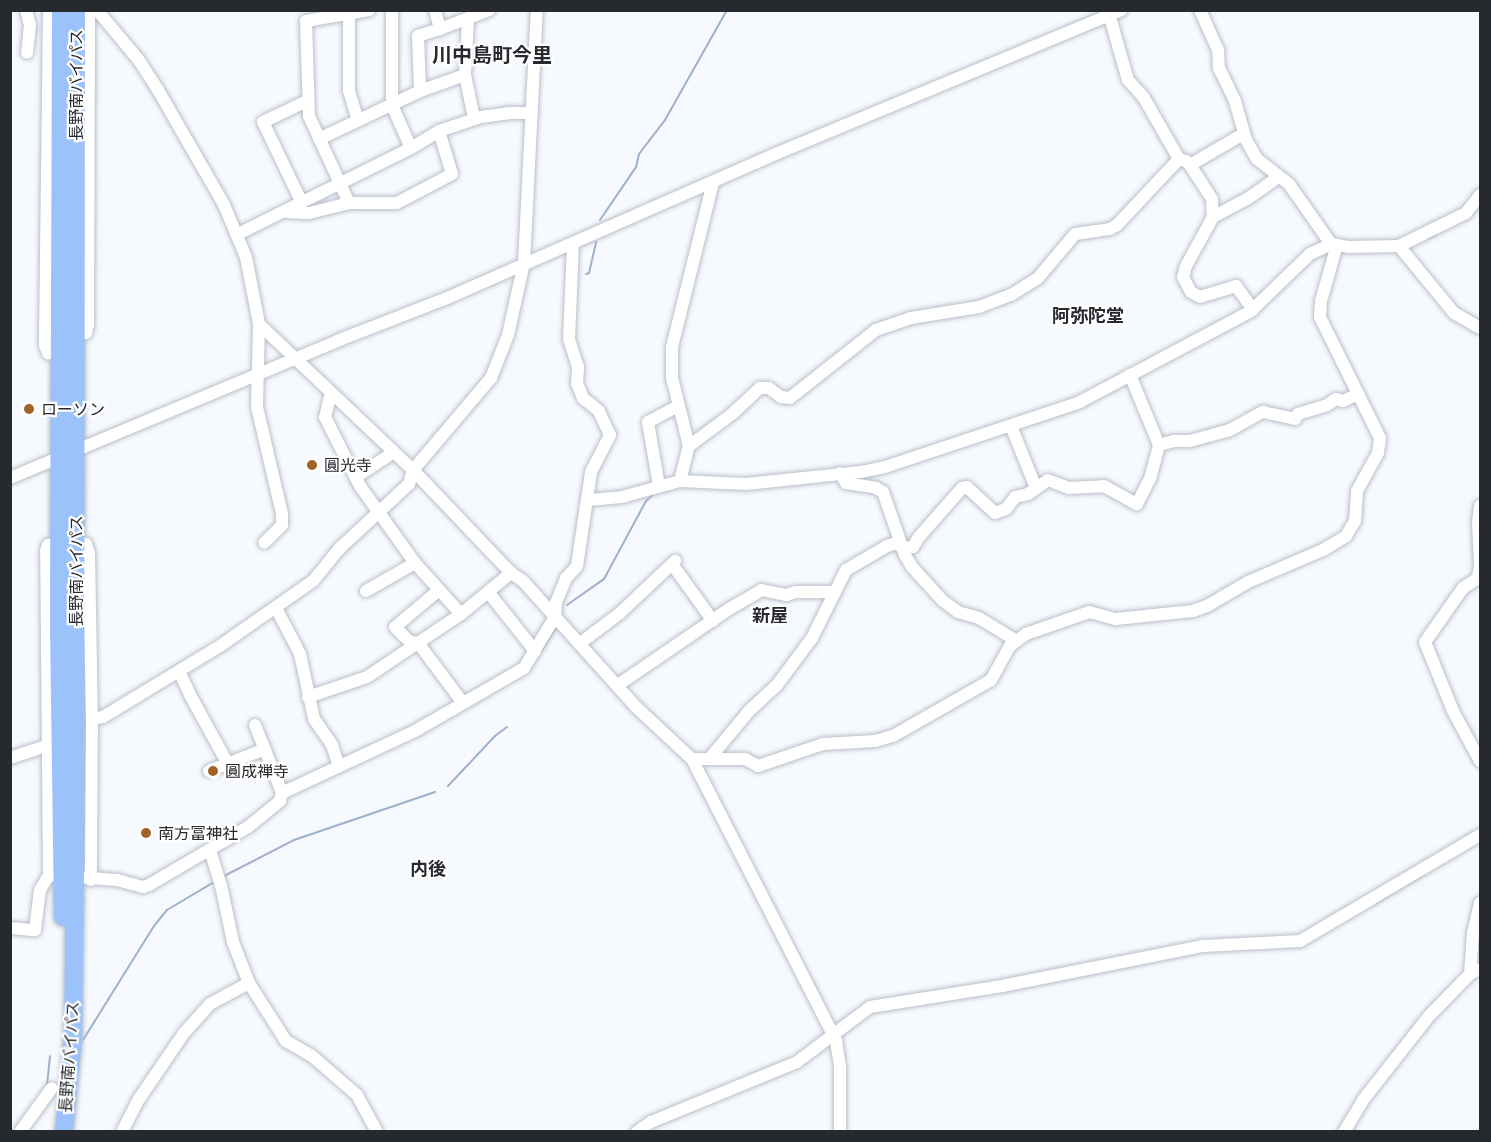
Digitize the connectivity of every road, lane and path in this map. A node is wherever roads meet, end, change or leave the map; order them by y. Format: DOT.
graph roads {
  1 [pos="26,10"];
  2 [pos="76,10"];
  3 [pos="89,10"];
  4 [pos="97,10"];
  5 [pos="369,10"];
  6 [pos="392,10"];
  7 [pos="435,10"];
  8 [pos="489,10"];
  9 [pos="537,10"];
  10 [pos="1121,10"];
  11 [pos="1200,10"];
  12 [pos="53,13"];
  13 [pos="1107,13"];
  14 [pos="349,15"];
  15 [pos="468,19"];
  16 [pos="30,24"];
  17 [pos="441,29"];
  18 [pos="27,53"];
  19 [pos="465,75"];
  20 [pos="420,91"];
  21 [pos="69,93"];
  22 [pos="307,100"];
  23 [pos="392,105"];
  24 [pos="532,113"];
  25 [pos="474,118"];
  26 [pos="358,121"];
  27 [pos="439,131"];
  28 [pos="1243,134"];
  29 [pos="319,139"];
  30 [pos="411,148"];
  31 [pos="1184,162"];
  32 [pos="1279,177"];
  33 [pos="713,182"];
  34 [pos="339,184"];
  35 [pos="1480,195"];
  36 [pos="302,203"];
  37 [pos="349,203"];
  38 [pos="283,212"];
  39 [pos="1213,217"];
  40 [pos="238,234"];
  41 [pos="573,243"];
  42 [pos="1334,244"];
  43 [pos="1399,246"];
  44 [pos="524,263"];
  45 [pos="1253,309"];
  46 [pos="259,324"];
  47 [pos="1480,328"];
  48 [pos="297,358"];
  49 [pos="256,375"];
  50 [pos="1130,375"];
  51 [pos="331,393"];
  52 [pos="1359,394"];
  53 [pos="678,406"];
  54 [pos="1011,426"];
  55 [pos="1160,445"];
  56 [pos="690,446"];
  57 [pos="394,452"];
  58 [pos="68,453"];
  59 [pos="413,470"];
  60 [pos="840,473"];
  61 [pos="356,477"];
  62 [pos="10,478"];
  63 [pos="680,481"];
  64 [pos="659,486"];
  65 [pos="1036,488"];
  66 [pos="589,500"];
  67 [pos="1480,506"];
  68 [pos="377,514"];
  69 [pos="68,543"];
  70 [pos="264,543"];
  71 [pos="903,548"];
  72 [pos="415,563"];
  73 [pos="511,573"];
  74 [pos="439,590"];
  75 [pos="366,591"];
  76 [pos="835,592"];
  77 [pos="489,593"];
  78 [pos="276,608"];
  79 [pos="461,614"];
  80 [pos="555,617"];
  81 [pos="712,621"];
  82 [pos="1015,640"];
  83 [pos="419,644"];
  84 [pos="579,644"];
  85 [pos="535,651"];
  86 [pos="179,671"];
  87 [pos="618,685"];
  88 [pos="308,697"];
  89 [pos="462,703"];
  90 [pos="92,719"];
  91 [pos="255,724"];
  92 [pos="49,745"];
  93 [pos="265,749"];
  94 [pos="10,758"];
  95 [pos="710,758"];
  96 [pos="692,759"];
  97 [pos="1480,761"];
  98 [pos="228,764"];
  99 [pos="339,767"];
  100 [pos="209,771"];
  101 [pos="282,793"];
  102 [pos="1480,835"];
  103 [pos="210,850"];
  104 [pos="69,877"];
  105 [pos="1480,903"];
  106 [pos="10,928"];
  107 [pos="1475,971"];
  108 [pos="249,983"];
  109 [pos="834,1038"];
  110 [pos="52,1088"];
  111 [pos="20,1131"];
  112 [pos="58,1131"];
  113 [pos="64,1131"];
  114 [pos="122,1131"];
  115 [pos="377,1131"];
  116 [pos="637,1131"];
  117 [pos="840,1131"];
  118 [pos="1344,1131"];
  1 -- 16 [label="street"];
  2 -- 21 [label="highway, 長野南バイパス"];
  3 -- 21 [label="street"];
  4 -- 40 [label="street"];
  5 -- 14 [label="street"];
  6 -- 23 [label="street"];
  7 -- 17 [label="street"];
  8 -- 15 [label="street"];
  9 -- 24 [label="street"];
  10 -- 13 [label="street"];
  11 -- 28 [label="street"];
  12 -- 16 [label="street"];
  12 -- 21 [label="highway, 長野南バイパス"];
  13 -- 31 [label="street"];
  13 -- 33 [label="street"];
  14 -- 22 [label="street"];
  14 -- 26 [label="street"];
  15 -- 17 [label="street"];
  15 -- 19 [label="street"];
  16 -- 18 [label="street"];
  17 -- 20 [label="street"];
  19 -- 20 [label="street"];
  19 -- 25 [label="street"];
  20 -- 23 [label="street"];
  21 -- 58 [label="highway, 長野南バイパス"];
  21 -- 58 [label="highway, 長野南バイパス"];
  22 -- 29 [label="street"];
  22 -- 36 [label="street"];
  23 -- 26 [label="street"];
  23 -- 30 [label="street"];
  24 -- 25 [label="street"];
  24 -- 44 [label="street"];
  25 -- 27 [label="street"];
  26 -- 29 [label="street"];
  27 -- 30 [label="street"];
  27 -- 37 [label="street"];
  28 -- 31 [label="street"];
  28 -- 32 [label="street"];
  29 -- 34 [label="street"];
  30 -- 34 [label="street"];
  31 -- 39 [label="street"];
  31 -- 56 [label="street"];
  32 -- 39 [label="street"];
  32 -- 42 [label="street"];
  33 -- 41 [label="street"];
  33 -- 53 [label="street"];
  34 -- 36 [label="street"];
  34 -- 37 [label="street"];
  35 -- 43 [label="street"];
  36 -- 38 [label="street"];
  37 -- 38 [label="street"];
  38 -- 40 [label="street"];
  39 -- 45 [label="street"];
  40 -- 46 [label="street"];
  41 -- 44 [label="street"];
  41 -- 66 [label="street"];
  42 -- 43 [label="street"];
  42 -- 45 [label="street"];
  42 -- 52 [label="street"];
  43 -- 47 [label="street"];
  44 -- 48 [label="street"];
  44 -- 59 [label="street"];
  45 -- 50 [label="street"];
  46 -- 48 [label="street"];
  46 -- 49 [label="street"];
  48 -- 49 [label="street"];
  48 -- 51 [label="street"];
  49 -- 58 [label="street"];
  49 -- 70 [label="street"];
  50 -- 54 [label="street"];
  50 -- 55 [label="street"];
  51 -- 57 [label="street"];
  51 -- 61 [label="street"];
  52 -- 55 [label="street"];
  52 -- 82 [label="street"];
  53 -- 56 [label="street"];
  53 -- 64 [label="street"];
  54 -- 60 [label="street"];
  54 -- 65 [label="street"];
  55 -- 65 [label="street"];
  56 -- 63 [label="street"];
  57 -- 59 [label="street"];
  57 -- 61 [label="street"];
  58 -- 62 [label="street"];
  58 -- 69 [label="highway, 長野南バイパス"];
  59 -- 68 [label="street"];
  59 -- 73 [label="street"];
  60 -- 63 [label="street"];
  60 -- 71 [label="street"];
  61 -- 68 [label="street"];
  63 -- 64 [label="street"];
  64 -- 66 [label="street"];
  65 -- 71 [label="street"];
  66 -- 80 [label="street"];
  67 -- 97 [label="street"];
  68 -- 72 [label="street"];
  68 -- 78 [label="street"];
  69 -- 90 [label="street"];
  69 -- 92 [label="street"];
  69 -- 104 [label="highway, 長野南バイパス"];
  71 -- 76 [label="street"];
  71 -- 82 [label="street"];
  72 -- 74 [label="street"];
  72 -- 75 [label="street"];
  73 -- 77 [label="street"];
  73 -- 80 [label="street"];
  74 -- 79 [label="street"];
  74 -- 83 [label="street"];
  76 -- 81 [label="street"];
  76 -- 95 [label="street"];
  77 -- 79 [label="street"];
  77 -- 85 [label="street"];
  78 -- 86 [label="street"];
  78 -- 88 [label="street"];
  79 -- 83 [label="street"];
  80 -- 84 [label="street"];
  80 -- 85 [label="street"];
  81 -- 84 [label="street"];
  81 -- 87 [label="street"];
  82 -- 95 [label="street"];
  83 -- 88 [label="street"];
  83 -- 89 [label="street"];
  84 -- 87 [label="street"];
  85 -- 89 [label="street"];
  86 -- 90 [label="street"];
  86 -- 98 [label="street"];
  87 -- 96 [label="street"];
  88 -- 99 [label="street"];
  89 -- 99 [label="street"];
  90 -- 104 [label="street"];
  91 -- 93 [label="street"];
  92 -- 94 [label="street"];
  92 -- 104 [label="street"];
  93 -- 98 [label="street"];
  93 -- 101 [label="street"];
  95 -- 96 [label="street"];
  96 -- 109 [label="street"];
  98 -- 100 [label="street"];
  99 -- 101 [label="street"];
  101 -- 103 [label="street"];
  102 -- 109 [label="street"];
  103 -- 104 [label="street"];
  103 -- 108 [label="street"];
  104 -- 106 [label="street"];
  104 -- 112 [label="highway, 長野南バイパス"];
  104 -- 113 [label="highway, 長野南バイパス"];
  105 -- 107 [label="street"];
  107 -- 118 [label="street"];
  108 -- 114 [label="street"];
  108 -- 115 [label="street"];
  109 -- 116 [label="street"];
  109 -- 117 [label="street"];
  110 -- 111 [label="street"];
}
